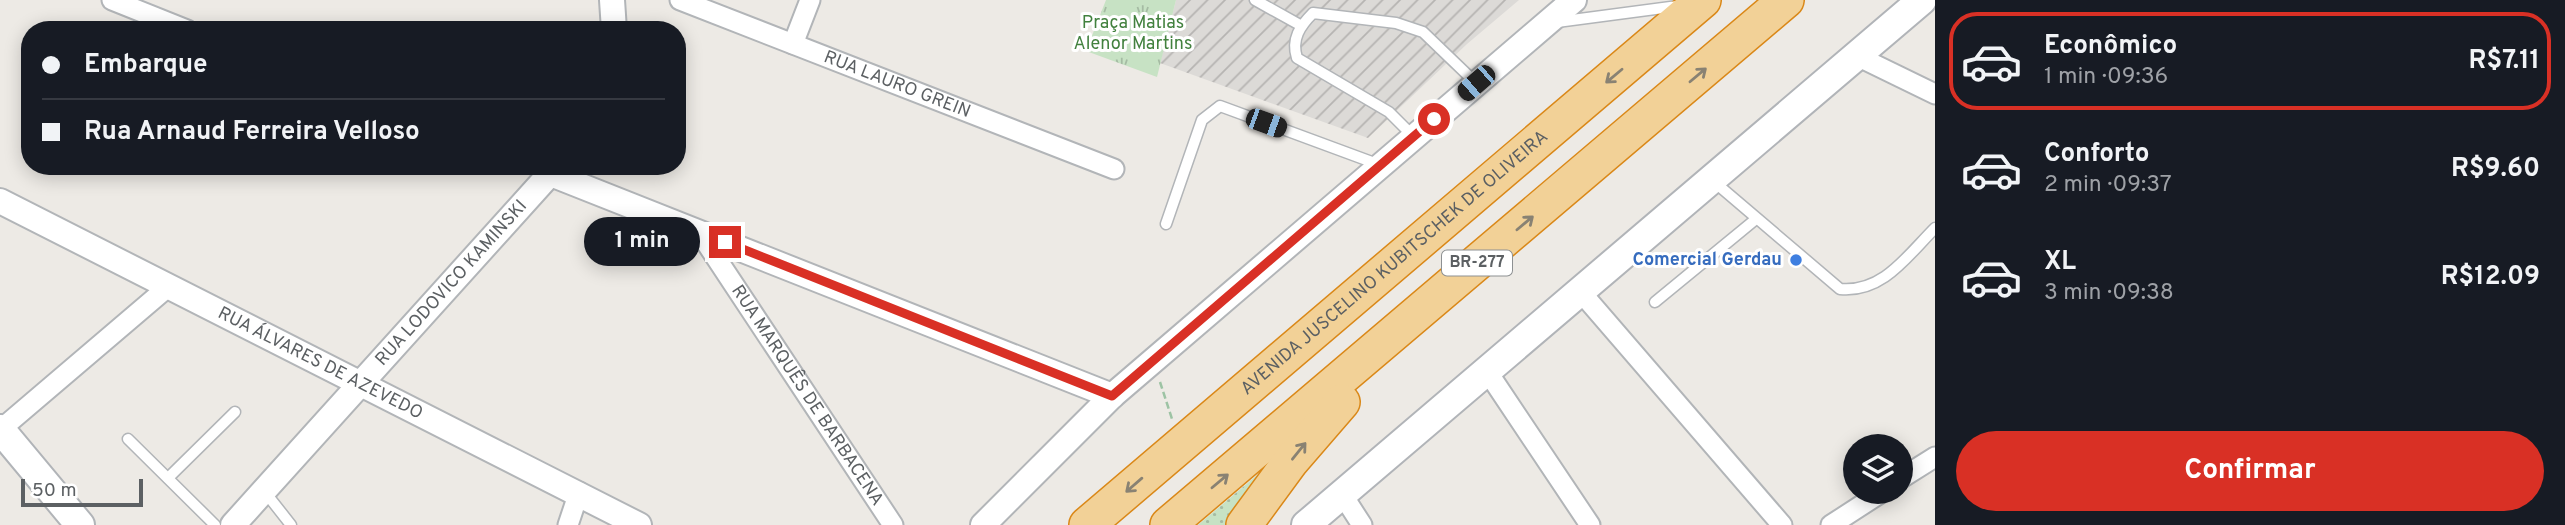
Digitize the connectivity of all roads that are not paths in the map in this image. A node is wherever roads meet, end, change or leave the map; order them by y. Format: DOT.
graph roads {
  1 [pos="112,0"];
  2 [pos="612,0"];
  3 [pos="680,0"];
  4 [pos="810,0"];
  5 [pos="1255,0"];
  6 [pos="1574,0"];
  7 [pos="1786,0"];
  8 [pos="1922,0"];
  9 [pos="1700,1"];
  10 [pos="164,21"];
  11 [pos="613,21"];
  12 [pos="1546,23"];
  13 [pos="1300,25"];
  14 [pos="793,44"];
  15 [pos="1857,56"];
  16 [pos="1476,83"];
  17 [pos="1934,93"];
  18 [pos="1414,136"];
  19 [pos="1381,165"];
  20 [pos="1114,169"];
  21 [pos="542,175"];
  22 [pos="561,175"];
  23 [pos="1711,180"];
  24 [pos="0,201"];
  25 [pos="1756,219"];
  26 [pos="1166,224"];
  27 [pos="1935,228"];
  28 [pos="699,232"];
  29 [pos="1466,272"];
  30 [pos="169,286"];
  31 [pos="1580,291"];
  32 [pos="1655,302"];
  33 [pos="1487,371"];
  34 [pos="363,383"];
  35 [pos="1112,396"];
  36 [pos="235,412"];
  37 [pos="0,429"];
  38 [pos="128,439"];
  39 [pos="1935,457"];
  40 [pos="1913,471"];
  41 [pos="167,478"];
  42 [pos="264,492"];
  43 [pos="579,492"];
  44 [pos="1342,494"];
  45 [pos="1863,504"];
  46 [pos="230,524"];
  47 [pos="80,525"];
  48 [pos="291,525"];
  49 [pos="568,525"];
  50 [pos="639,525"];
  51 [pos="893,525"];
  52 [pos="983,525"];
  53 [pos="1087,525"];
  54 [pos="1168,525"];
  55 [pos="1244,525"];
  56 [pos="1306,525"];
  57 [pos="1362,525"];
  58 [pos="1590,525"];
  59 [pos="1782,525"];
  60 [pos="1831,525"];
  1 -- 10 [label="street"];
  2 -- 11 [label="street"];
  3 -- 14 [label="street, RUA LAURO GREIN"];
  4 -- 14 [label="street"];
  5 -- 13 [label="lane"];
  6 -- 12 [label="street"];
  29 -- 7 [label="highway, BR-277, one-way"];
  8 -- 15 [label="main road"];
  9 -- 12 [label="lane"];
  9 -- 53 [label="highway, AVENIDA JUSCELINO KUBITSCHEK DE OLIVEIRA / BR-277, one-way"];
  12 -- 16 [label="street"];
  13 -- 16 [label="lane"];
  13 -- 18 [label="lane"];
  14 -- 20 [label="street, RUA LAURO GREIN"];
  15 -- 17 [label="street"];
  15 -- 23 [label="main road"];
  16 -- 18 [label="street"];
  18 -- 19 [label="street"];
  19 -- 26 [label="lane"];
  19 -- 35 [label="street"];
  21 -- 34 [label="street, RUA LODOVICO KAMINSKI"];
  22 -- 28 [label="street"];
  23 -- 25 [label="lane"];
  23 -- 31 [label="main road"];
  24 -- 30 [label="street, RUA ÁLVARES DE AZEVEDO"];
  25 -- 27 [label="lane"];
  25 -- 32 [label="lane"];
  28 -- 35 [label="street"];
  28 -- 51 [label="street, RUA MARQUÊS DE BARBACENA"];
  54 -- 29 [label="highway, BR-277, one-way"];
  55 -- 29 [label="highway, one-way"];
  30 -- 34 [label="street, RUA ÁLVARES DE AZEVEDO"];
  30 -- 37 [label="street"];
  31 -- 33 [label="main road"];
  31 -- 59 [label="street"];
  33 -- 44 [label="main road"];
  33 -- 58 [label="street"];
  34 -- 42 [label="street, RUA LODOVICO KAMINSKI"];
  34 -- 43 [label="street, RUA ÁLVARES DE AZEVEDO"];
  35 -- 52 [label="street"];
  36 -- 41 [label="lane"];
  37 -- 47 [label="main road"];
  38 -- 41 [label="lane"];
  39 -- 40 [label="street"];
  41 -- 46 [label="lane"];
  42 -- 46 [label="street, RUA LODOVICO KAMINSKI"];
  42 -- 48 [label="lane"];
  43 -- 49 [label="street"];
  43 -- 50 [label="street, RUA ÁLVARES DE AZEVEDO"];
  44 -- 56 [label="main road"];
  44 -- 57 [label="street"];
  45 -- 60 [label="street"];
}
